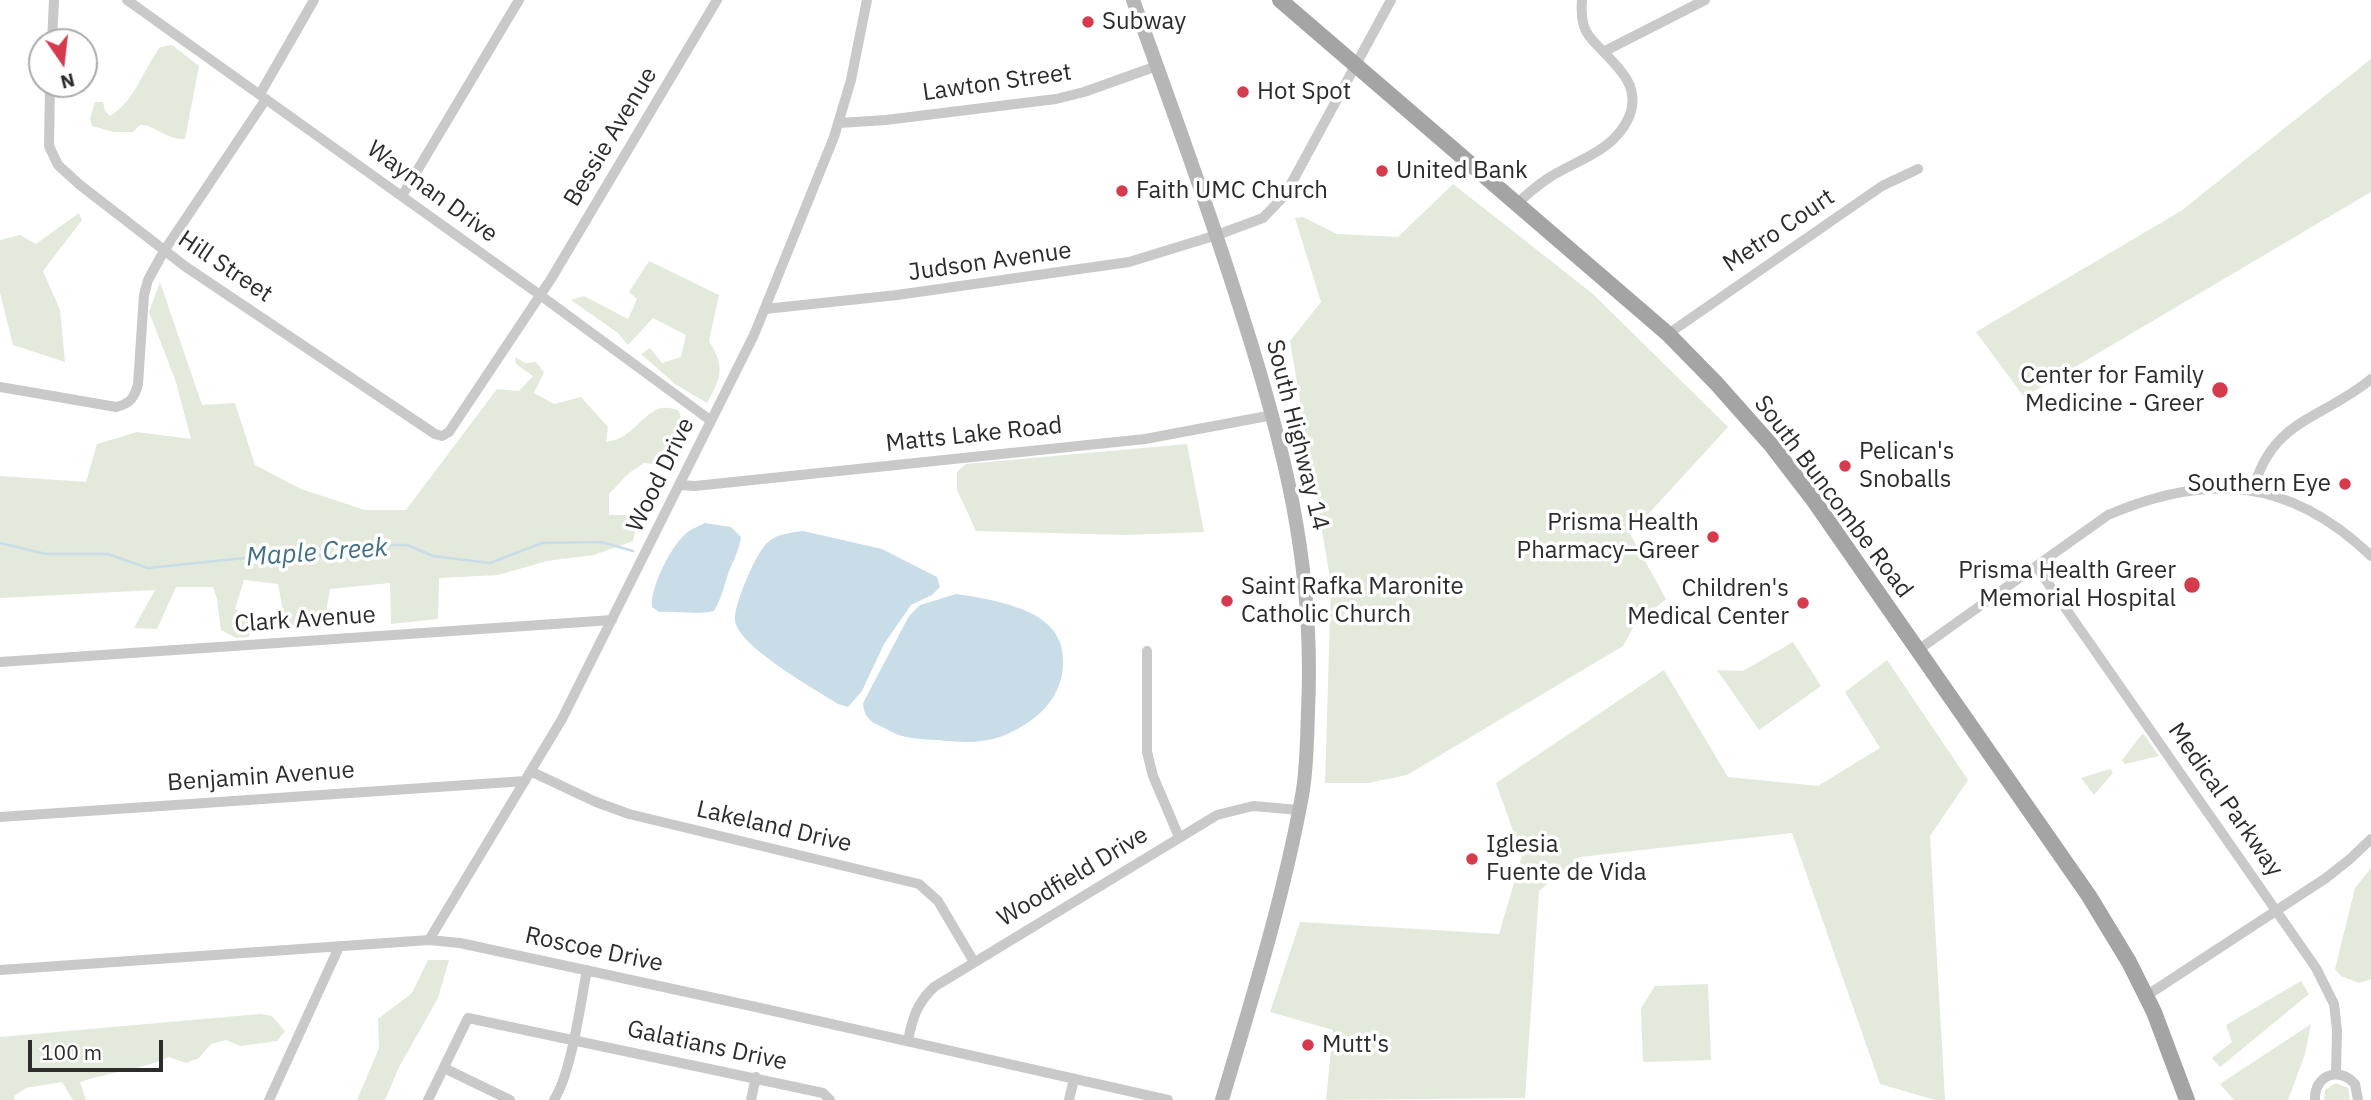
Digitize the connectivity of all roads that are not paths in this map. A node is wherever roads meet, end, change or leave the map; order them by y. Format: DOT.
graph roads {
  1 [pos="54,0"];
  2 [pos="127,0"];
  3 [pos="314,0"];
  4 [pos="519,0"];
  5 [pos="717,0"];
  6 [pos="867,0"];
  7 [pos="1133,0"];
  8 [pos="1280,0"];
  9 [pos="1391,0"];
  10 [pos="1582,0"];
  11 [pos="1705,0"];
  12 [pos="53,28"];
  13 [pos="1605,51"];
  14 [pos="1356,65"];
  15 [pos="1157,66"];
  16 [pos="263,97"];
  17 [pos="50,98"];
  18 [pos="839,123"];
  19 [pos="1918,169"];
  20 [pos="402,196"];
  21 [pos="1517,204"];
  22 [pos="1217,235"];
  23 [pos="164,251"];
  24 [pos="540,295"];
  25 [pos="765,309"];
  26 [pos="1668,334"];
  27 [pos="2371,379"];
  28 [pos="0,387"];
  29 [pos="1273,415"];
  30 [pos="710,420"];
  31 [pos="445,435"];
  32 [pos="679,485"];
  33 [pos="2253,491"];
  34 [pos="2371,556"];
  35 [pos="2036,566"];
  36 [pos="612,620"];
  37 [pos="1147,650"];
  38 [pos="1918,650"];
  39 [pos="0,662"];
  40 [pos="532,772"];
  41 [pos="525,781"];
  42 [pos="1299,810"];
  43 [pos="0,817"];
  44 [pos="1178,837"];
  45 [pos="2371,839"];
  46 [pos="2276,911"];
  47 [pos="429,940"];
  48 [pos="339,947"];
  49 [pos="974,962"];
  50 [pos="0,970"];
  51 [pos="587,970"];
  52 [pos="2146,996"];
  53 [pos="573,1040"];
  54 [pos="908,1041"];
  55 [pos="444,1068"];
  56 [pos="2336,1074"];
  57 [pos="757,1077"];
  58 [pos="1074,1079"];
  59 [pos="269,1100"];
  60 [pos="428,1100"];
  61 [pos="510,1100"];
  62 [pos="554,1100"];
  63 [pos="751,1100"];
  64 [pos="830,1100"];
  65 [pos="1069,1100"];
  66 [pos="1168,1100"];
  67 [pos="1222,1100"];
  68 [pos="2187,1100"];
  69 [pos="2315,1100"];
  70 [pos="2358,1100"];
  1 -- 12 [label="street"];
  2 -- 16 [label="street, Wayman Drive"];
  3 -- 16 [label="street"];
  4 -- 20 [label="street"];
  5 -- 24 [label="street, Bessie Avenue"];
  6 -- 18 [label="street, Wood Drive"];
  7 -- 15 [label="main road, South Highway 14"];
  8 -- 14 [label="main road, South Buncombe Road"];
  9 -- 14 [label="street, Judson Avenue"];
  10 -- 13 [label="street"];
  11 -- 13 [label="street"];
  13 -- 21 [label="street"];
  14 -- 21 [label="main road, South Buncombe Road"];
  14 -- 22 [label="street, Judson Avenue"];
  15 -- 18 [label="street, Lawton Street"];
  15 -- 22 [label="main road, South Highway 14"];
  16 -- 20 [label="street, Wayman Drive"];
  16 -- 23 [label="street"];
  17 -- 23 [label="street, Hill Street"];
  18 -- 25 [label="street, Wood Drive"];
  19 -- 26 [label="street, Metro Court"];
  20 -- 24 [label="street, Wayman Drive"];
  21 -- 26 [label="main road, South Buncombe Road"];
  22 -- 25 [label="street, Judson Avenue"];
  22 -- 29 [label="main road, South Highway 14"];
  23 -- 28 [label="street"];
  23 -- 31 [label="street, Hill Street"];
  24 -- 30 [label="street, Wayman Drive"];
  24 -- 31 [label="street, Bessie Avenue"];
  25 -- 30 [label="street, Wood Drive"];
  26 -- 38 [label="main road, South Buncombe Road"];
  27 -- 33 [label="street"];
  29 -- 32 [label="street, Matts Lake Road"];
  29 -- 42 [label="main road, South Highway 14"];
  30 -- 32 [label="street, Wood Drive"];
  32 -- 36 [label="street, Wood Drive"];
  33 -- 34 [label="street"];
  33 -- 35 [label="street"];
  35 -- 38 [label="street"];
  35 -- 46 [label="street, Medical Parkway"];
  36 -- 39 [label="street, Clark Avenue"];
  36 -- 40 [label="street, Wood Drive"];
  37 -- 44 [label="street"];
  38 -- 52 [label="main road, South Buncombe Road"];
  40 -- 41 [label="street, Wood Drive"];
  40 -- 49 [label="street, Lakeland Drive"];
  41 -- 43 [label="street, Benjamin Avenue"];
  41 -- 47 [label="street, Wood Drive"];
  42 -- 44 [label="street, Woodfield Drive"];
  42 -- 67 [label="main road, South Highway 14"];
  44 -- 49 [label="street, Woodfield Drive"];
  45 -- 46 [label="street"];
  46 -- 52 [label="street"];
  46 -- 56 [label="street, Medical Parkway"];
  47 -- 48 [label="street, Roscoe Drive"];
  47 -- 51 [label="street, Roscoe Drive"];
  48 -- 50 [label="street, Roscoe Drive"];
  48 -- 59 [label="street"];
  49 -- 54 [label="street, Woodfield Drive"];
  51 -- 53 [label="street"];
  51 -- 54 [label="street, Roscoe Drive"];
  52 -- 68 [label="main road, South Buncombe Road"];
  53 -- 55 [label="street, Galatians Drive"];
  53 -- 57 [label="street, Galatians Drive"];
  53 -- 62 [label="street"];
  54 -- 58 [label="street, Roscoe Drive"];
  55 -- 60 [label="street"];
  55 -- 61 [label="street"];
  56 -- 69 [label="street"];
  56 -- 70 [label="street"];
  57 -- 63 [label="street"];
  57 -- 64 [label="street, Galatians Drive"];
  58 -- 65 [label="street"];
  58 -- 66 [label="street, Roscoe Drive"];
}
